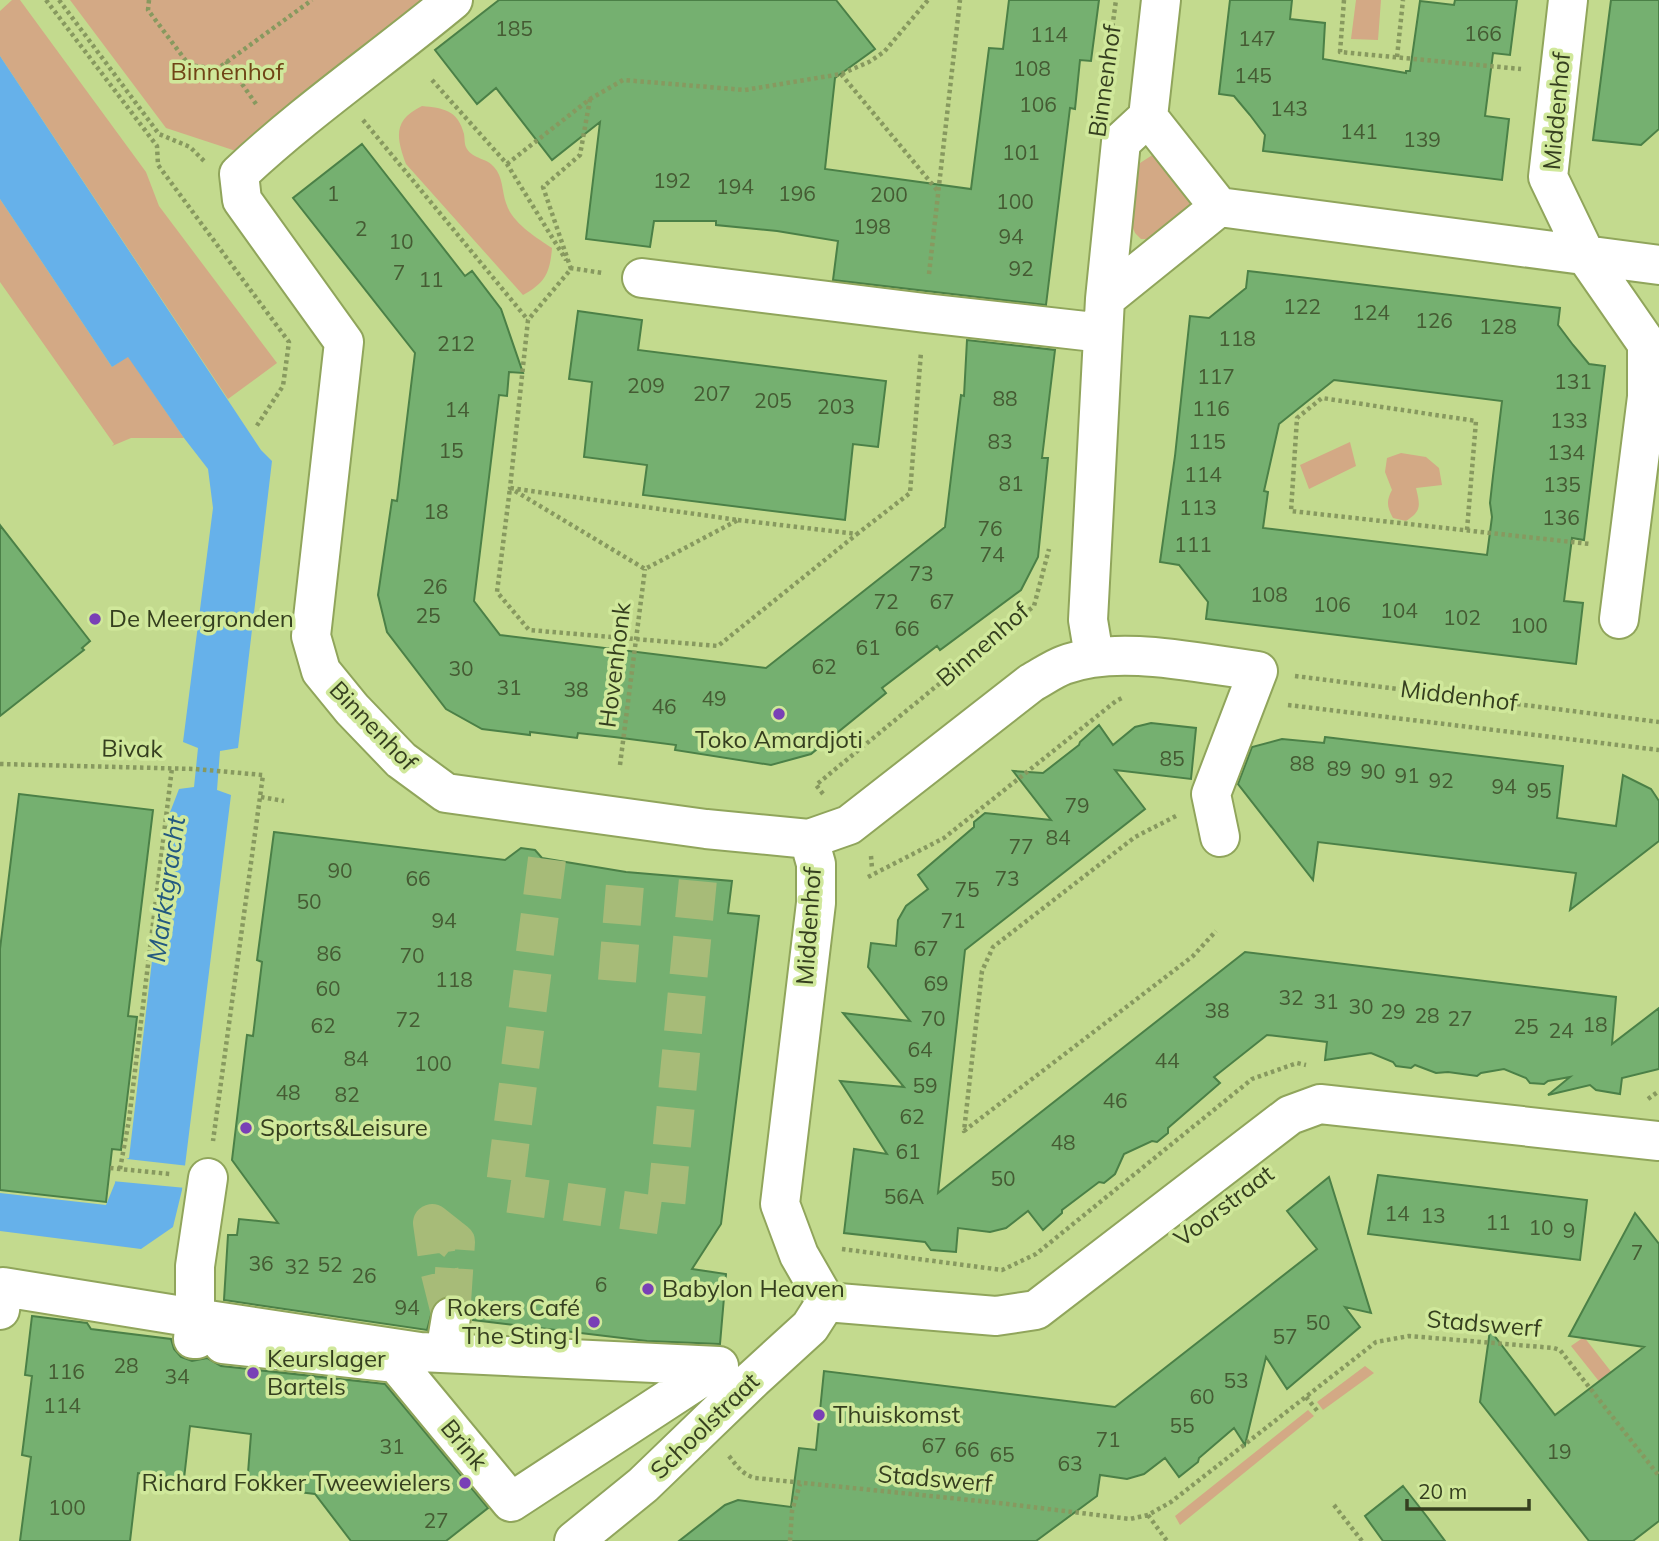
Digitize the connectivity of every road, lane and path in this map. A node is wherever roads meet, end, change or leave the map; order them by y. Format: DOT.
graph roads {
  1 [pos="46,0"];
  2 [pos="59,0"];
  3 [pos="149,0"];
  4 [pos="312,0"];
  5 [pos="453,0"];
  6 [pos="928,0"];
  7 [pos="960,0"];
  8 [pos="1116,0"];
  9 [pos="1161,0"];
  10 [pos="1344,0"];
  11 [pos="1403,0"];
  12 [pos="1568,0"];
  13 [pos="1397,57"];
  14 [pos="226,61"];
  15 [pos="1560,73"];
  16 [pos="841,74"];
  17 [pos="432,80"];
  18 [pos="590,99"];
  19 [pos="1101,110"];
  20 [pos="360,116"];
  21 [pos="1148,117"];
  22 [pos="279,136"];
  23 [pos="507,164"];
  24 [pos="239,174"];
  25 [pos="937,191"];
  26 [pos="1219,208"];
  27 [pos="1586,256"];
  28 [pos="1659,265"];
  29 [pos="571,269"];
  30 [pos="642,278"];
  31 [pos="925,313"];
  32 [pos="1104,316"];
  33 [pos="527,320"];
  34 [pos="256,427"];
  35 [pos="510,488"];
  36 [pos="738,520"];
  37 [pos="1467,530"];
  38 [pos="857,534"];
  39 [pos="1052,541"];
  40 [pos="1629,548"];
  41 [pos="645,569"];
  42 [pos="1619,618"];
  43 [pos="637,638"];
  44 [pos="1094,656"];
  45 [pos="1258,671"];
  46 [pos="1659,722"];
  47 [pos="0,764"];
  48 [pos="620,765"];
  49 [pos="172,768"];
  50 [pos="816,785"];
  51 [pos="261,797"];
  52 [pos="284,801"];
  53 [pos="1187,811"];
  54 [pos="1220,837"];
  55 [pos="809,839"];
  56 [pos="1216,931"];
  57 [pos="1659,1141"];
  58 [pos="111,1168"];
  59 [pos="120,1169"];
  60 [pos="191,1176"];
  61 [pos="1,1298"];
  62 [pos="826,1302"];
  63 [pos="195,1318"];
  64 [pos="1306,1397"];
  65 [pos="1319,1413"];
  66 [pos="704,1427"];
  67 [pos="1659,1476"];
  68 [pos="800,1484"];
  69 [pos="1334,1505"];
  70 [pos="1149,1515"];
  71 [pos="573,1541"];
  72 [pos="790,1541"];
  73 [pos="1167,1541"];
  74 [pos="1362,1541"];
  1 -- 34 [label="path"];
  2 -- 24 [label="path"];
  3 -- 14 [label="path"];
  4 -- 14 [label="path"];
  5 -- 22 [label="street"];
  6 -- 16 [label="path"];
  7 -- 25 [label="path"];
  8 -- 19 [label="path, Binnenhof"];
  9 -- 21 [label="street"];
  10 -- 13 [label="path"];
  11 -- 13 [label="path"];
  12 -- 15 [label="street, Middenhof"];
  13 -- 15 [label="path"];
  14 -- 22 [label="path"];
  15 -- 27 [label="street, Middenhof"];
  16 -- 18 [label="path"];
  16 -- 25 [label="path"];
  17 -- 23 [label="path"];
  18 -- 23 [label="path"];
  18 -- 29 [label="path"];
  20 -- 33 [label="path"];
  21 -- 26 [label="street"];
  21 -- 32 [label="street"];
  22 -- 24 [label="street"];
  23 -- 29 [label="path"];
  24 -- 55 [label="street, Binnenhof"];
  25 -- 31 [label="path"];
  26 -- 27 [label="street"];
  26 -- 32 [label="street"];
  27 -- 28 [label="street"];
  27 -- 40 [label="street, Middenhof"];
  29 -- 30 [label="path"];
  29 -- 33 [label="path"];
  30 -- 31 [label="street"];
  31 -- 32 [label="street"];
  31 -- 38 [label="path"];
  32 -- 44 [label="street"];
  33 -- 35 [label="path"];
  35 -- 36 [label="path"];
  35 -- 41 [label="path"];
  35 -- 43 [label="path"];
  36 -- 38 [label="path"];
  36 -- 41 [label="path"];
  37 -- 37 [label="path"];
  37 -- 40 [label="path"];
  38 -- 43 [label="path"];
  39 -- 50 [label="path, Binnenhof"];
  40 -- 42 [label="street, Middenhof"];
  41 -- 43 [label="path, Hovenhonk"];
  43 -- 48 [label="path, Hovenhonk"];
  44 -- 45 [label="street, Middenhof"];
  44 -- 55 [label="street, Middenhof"];
  45 -- 46 [label="path, Middenhof"];
  45 -- 54 [label="street"];
  47 -- 49 [label="path, Bivak"];
  49 -- 51 [label="path, Bivak"];
  49 -- 59 [label="path"];
  51 -- 52 [label="path"];
  51 -- 60 [label="path"];
  53 -- 56 [label="path"];
  55 -- 62 [label="street, Middenhof"];
  57 -- 62 [label="street, Voorstraat"];
  58 -- 59 [label="path"];
  59 -- 60 [label="path"];
  60 -- 63 [label="street"];
  61 -- 63 [label="street"];
  62 -- 66 [label="street, Schoolstraat"];
  63 -- 63 [label="street, Brink"];
  64 -- 65 [label="path"];
  64 -- 67 [label="path, Stadswerf"];
  64 -- 70 [label="path, Stadswerf"];
  66 -- 68 [label="path, Stadswerf"];
  66 -- 71 [label="street, Schoolstraat"];
  68 -- 70 [label="path, Stadswerf"];
  68 -- 72 [label="path"];
  69 -- 74 [label="path"];
  70 -- 73 [label="path"];
}
